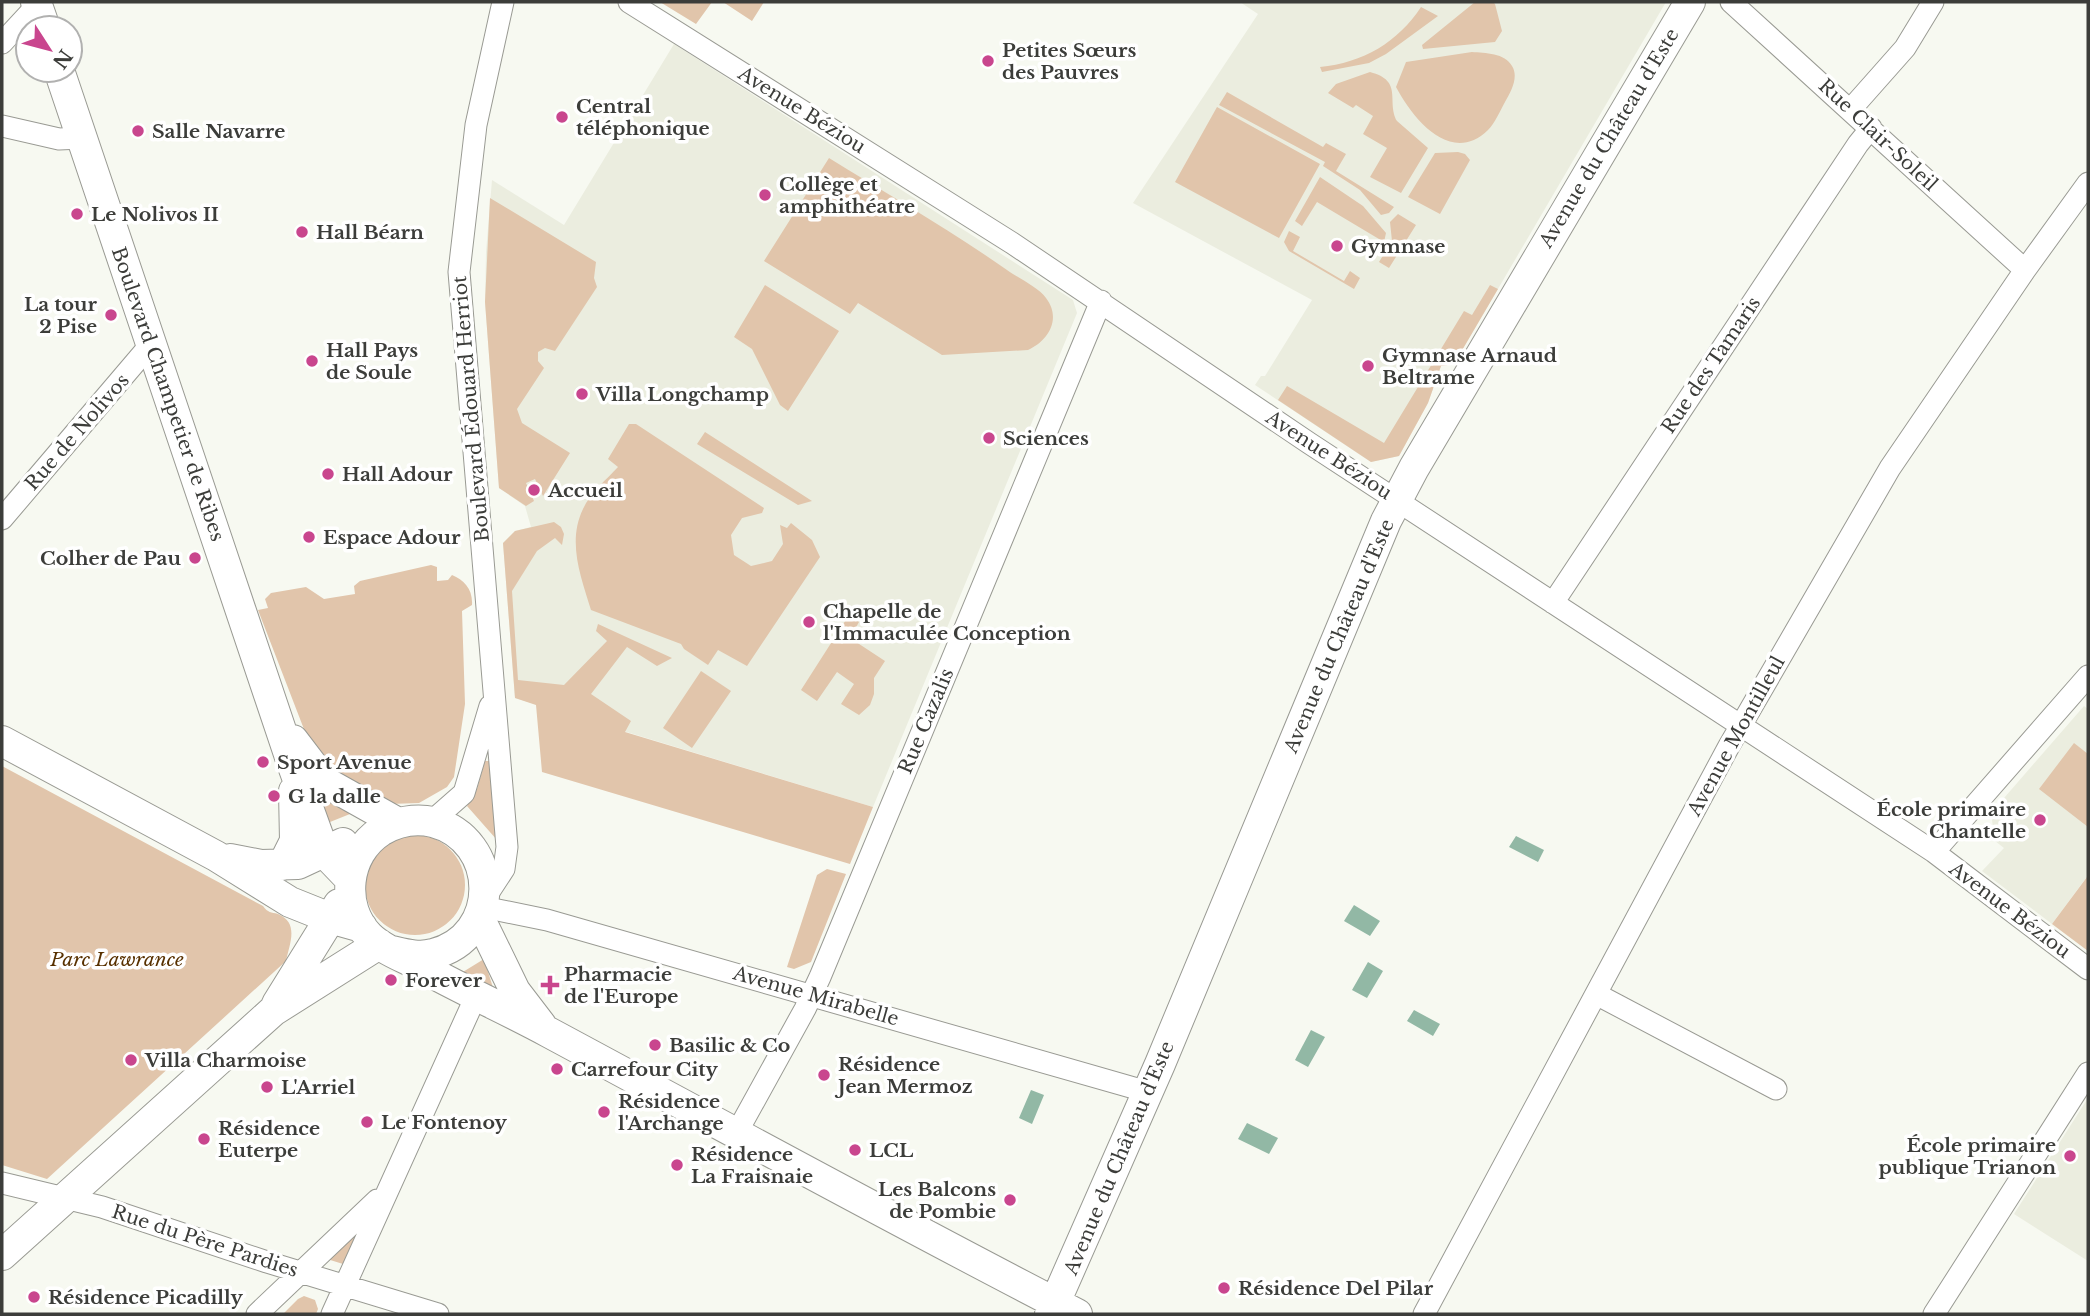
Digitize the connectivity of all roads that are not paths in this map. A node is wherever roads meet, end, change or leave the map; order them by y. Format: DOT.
graph roads {
  1 [pos="503,2"];
  2 [pos="517,2"];
  3 [pos="629,2"];
  4 [pos="1690,2"];
  5 [pos="1731,2"];
  6 [pos="1933,2"];
  7 [pos="40,9"];
  8 [pos="494,42"];
  9 [pos="2,43"];
  10 [pos="64,84"];
  11 [pos="1851,109"];
  12 [pos="2,126"];
  13 [pos="1871,128"];
  14 [pos="81,138"];
  15 [pos="2088,183"];
  16 [pos="2025,270"];
  17 [pos="1101,301"];
  18 [pos="151,344"];
  19 [pos="1397,500"];
  20 [pos="2,519"];
  21 [pos="1553,603"];
  22 [pos="2088,676"];
  23 [pos="493,694"];
  24 [pos="278,719"];
  25 [pos="1741,724"];
  26 [pos="2,741"];
  27 [pos="293,766"];
  28 [pos="431,822"];
  29 [pos="388,828"];
  30 [pos="324,852"];
  31 [pos="1934,852"];
  32 [pos="216,856"];
  33 [pos="283,866"];
  34 [pos="350,882"];
  35 [pos="482,907"];
  36 [pos="330,918"];
  37 [pos="378,941"];
  38 [pos="2088,969"];
  39 [pos="812,994"];
  40 [pos="1596,994"];
  41 [pos="476,996"];
  42 [pos="273,1011"];
  43 [pos="545,1030"];
  44 [pos="2088,1073"];
  45 [pos="1776,1089"];
  46 [pos="1148,1092"];
  47 [pos="736,1134"];
  48 [pos="2,1183"];
  49 [pos="387,1190"];
  50 [pos="65,1198"];
  51 [pos="2,1255"];
  52 [pos="300,1272"];
  53 [pos="344,1286"];
  54 [pos="1060,1311"];
  55 [pos="257,1314"];
  56 [pos="332,1314"];
  57 [pos="438,1314"];
  58 [pos="1424,1314"];
  59 [pos="1934,1314"];
  1 -- 8 [label="street, Boulevard Édouard Herriot"];
  2 -- 8 [label="street, Boulevard Édouard Herriot"];
  3 -- 17 [label="street, Avenue Béziou"];
  4 -- 19 [label="main road, Avenue du Château d'Este"];
  5 -- 11 [label="street, Rue Clair-Soleil"];
  6 -- 11 [label="street"];
  7 -- 9 [label="street"];
  8 -- 23 [label="street, Boulevard Édouard Herriot"];
  10 -- 14 [label="main road, Boulevard Champetier de Ribes"];
  11 -- 13 [label="street, Rue Clair-Soleil"];
  12 -- 14 [label="street"];
  13 -- 16 [label="street, Rue Clair-Soleil"];
  13 -- 21 [label="street, Rue des Tamaris"];
  14 -- 18 [label="main road, Boulevard Champetier de Ribes"];
  15 -- 16 [label="street, Avenue Montilleul"];
  16 -- 25 [label="street, Avenue Montilleul"];
  17 -- 19 [label="street, Avenue Béziou"];
  17 -- 39 [label="street, Rue Cazalis"];
  18 -- 20 [label="street, Rue de Nolivos"];
  18 -- 24 [label="main road, Boulevard Champetier de Ribes"];
  19 -- 21 [label="street, Avenue Béziou"];
  19 -- 46 [label="main road, Avenue du Château d'Este"];
  21 -- 25 [label="street, Avenue Béziou"];
  22 -- 31 [label="street"];
  23 -- 28 [label="street, Boulevard Édouard Herriot"];
  23 -- 35 [label="street, Boulevard Édouard Herriot"];
  24 -- 27 [label="main road, Boulevard Champetier de Ribes"];
  24 -- 29 [label="main road, Boulevard Champetier de Ribes"];
  25 -- 31 [label="street, Avenue Béziou"];
  25 -- 40 [label="street, Avenue Montilleul"];
  26 -- 32 [label="main road"];
  27 -- 30 [label="main road, Boulevard Champetier de Ribes"];
  27 -- 33 [label="main road"];
  28 -- 29 [label="main road"];
  28 -- 35 [label="main road"];
  29 -- 30 [label="main road"];
  29 -- 34 [label="main road"];
  30 -- 33 [label="main road"];
  30 -- 34 [label="main road, Boulevard Champetier de Ribes"];
  30 -- 36 [label="main road"];
  31 -- 38 [label="street, Avenue Béziou"];
  32 -- 33 [label="main road"];
  32 -- 36 [label="main road"];
  34 -- 36 [label="main road"];
  34 -- 37 [label="main road"];
  35 -- 37 [label="main road"];
  35 -- 39 [label="street, Avenue Mirabelle"];
  35 -- 43 [label="main road"];
  36 -- 37 [label="main road"];
  36 -- 42 [label="main road"];
  37 -- 41 [label="main road"];
  37 -- 42 [label="main road"];
  39 -- 46 [label="street, Avenue Mirabelle"];
  39 -- 47 [label="street, Rue Cazalis"];
  40 -- 45 [label="street"];
  40 -- 58 [label="street, Avenue Montilleul"];
  41 -- 43 [label="main road"];
  41 -- 49 [label="street"];
  42 -- 50 [label="main road"];
  43 -- 47 [label="main road"];
  44 -- 59 [label="street"];
  46 -- 54 [label="main road, Avenue du Château d'Este"];
  47 -- 54 [label="main road"];
  48 -- 50 [label="street, Rue du Père Pardies"];
  49 -- 52 [label="street"];
  49 -- 53 [label="street"];
  50 -- 51 [label="main road"];
  50 -- 52 [label="street, Rue du Père Pardies"];
  52 -- 53 [label="street, Rue du Père Pardies"];
  52 -- 55 [label="street"];
  53 -- 56 [label="street"];
  53 -- 57 [label="street, Rue du Père Pardies"];
}
